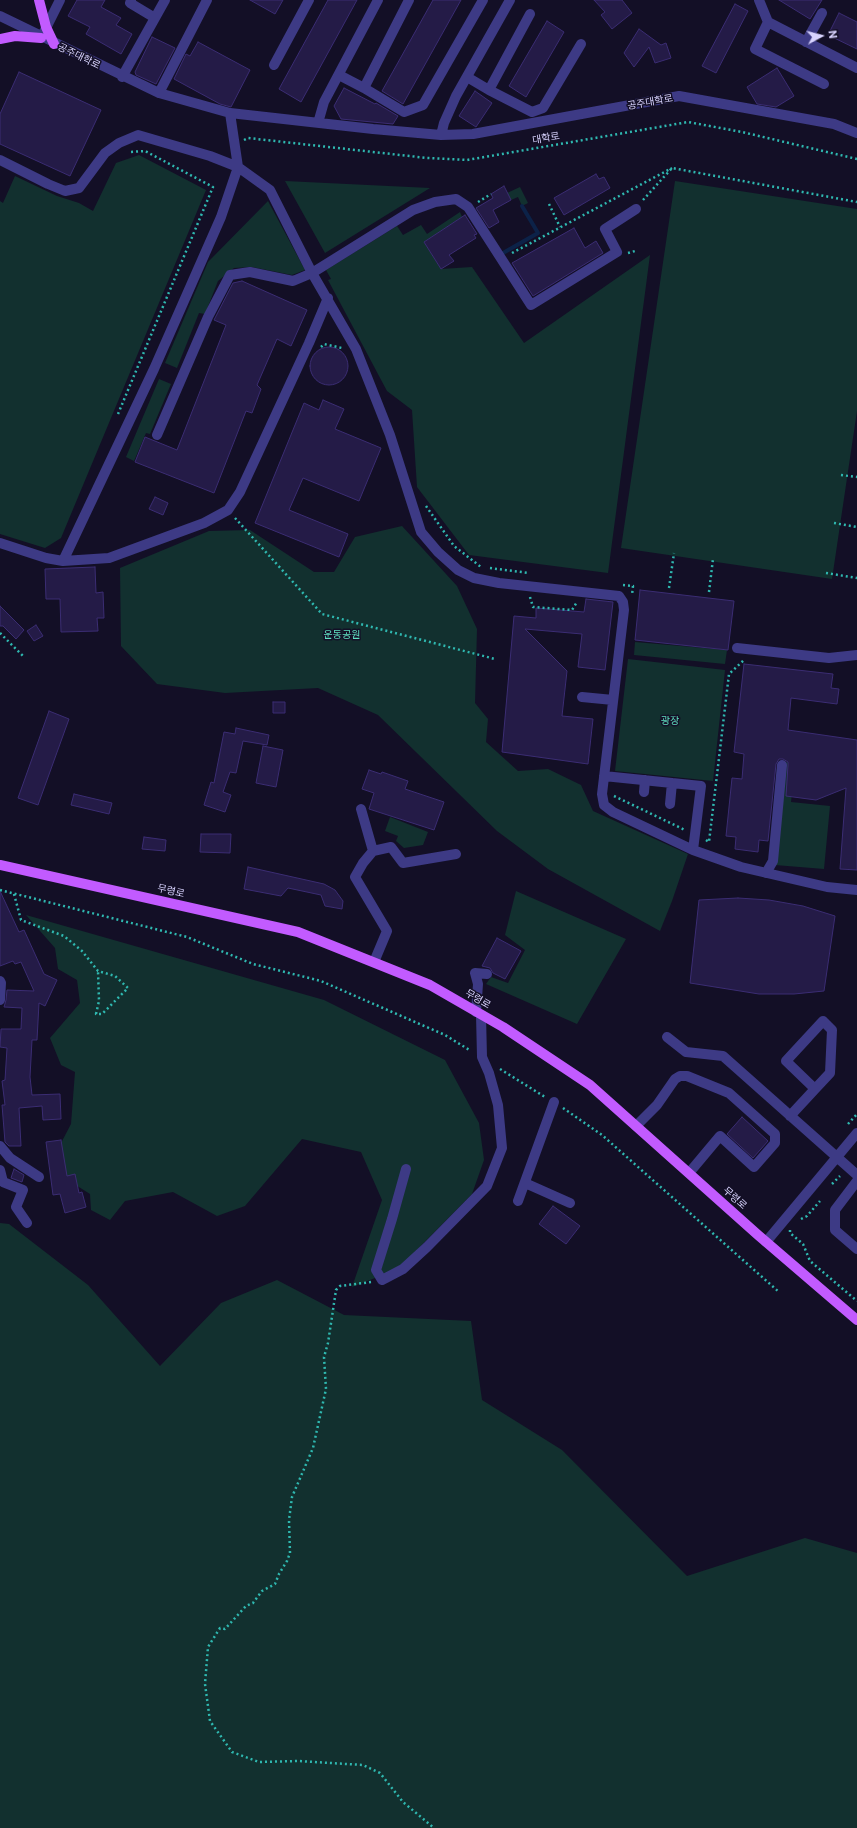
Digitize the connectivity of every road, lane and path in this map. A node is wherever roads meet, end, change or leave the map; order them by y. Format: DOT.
graph roads {
  1 [pos="39,0"];
  2 [pos="60,0"];
  3 [pos="131,0"];
  4 [pos="165,0"];
  5 [pos="207,0"];
  6 [pos="309,0"];
  7 [pos="378,0"];
  8 [pos="409,0"];
  9 [pos="483,0"];
  10 [pos="510,0"];
  11 [pos="759,0"];
  12 [pos="822,13"];
  13 [pos="530,14"];
  14 [pos="0,16"];
  15 [pos="155,18"];
  16 [pos="768,22"];
  17 [pos="46,27"];
  18 [pos="0,38"];
  19 [pos="41,38"];
  20 [pos="806,42"];
  21 [pos="54,44"];
  22 [pos="581,44"];
  23 [pos="274,65"];
  24 [pos="857,68"];
  25 [pos="339,75"];
  26 [pos="122,77"];
  27 [pos="467,77"];
  28 [pos="824,84"];
  29 [pos="364,88"];
  30 [pos="489,90"];
  31 [pos="159,94"];
  32 [pos="230,113"];
  33 [pos="318,123"];
  34 [pos="857,133"];
  35 [pos="441,135"];
  36 [pos="241,141"];
  37 [pos="130,152"];
  38 [pos="0,160"];
  39 [pos="857,160"];
  40 [pos="238,167"];
  41 [pos="672,168"];
  42 [pos="491,194"];
  43 [pos="857,202"];
  44 [pos="473,204"];
  45 [pos="548,204"];
  46 [pos="636,209"];
  47 [pos="560,227"];
  48 [pos="505,257"];
  49 [pos="312,273"];
  50 [pos="328,298"];
  51 [pos="318,350"];
  52 [pos="345,354"];
  53 [pos="116,420"];
  54 [pos="157,435"];
  55 [pos="841,475"];
  56 [pos="857,477"];
  57 [pos="425,505"];
  58 [pos="228,510"];
  59 [pos="834,524"];
  60 [pos="857,527"];
  61 [pos="0,543"];
  62 [pos="674,553"];
  63 [pos="713,558"];
  64 [pos="63,562"];
  65 [pos="826,573"];
  66 [pos="533,574"];
  67 [pos="857,578"];
  68 [pos="620,584"];
  69 [pos="669,588"];
  70 [pos="581,592"];
  71 [pos="709,592"];
  72 [pos="530,594"];
  73 [pos="631,601"];
  74 [pos="0,633"];
  75 [pos="737,648"];
  76 [pos="857,655"];
  77 [pos="24,656"];
  78 [pos="495,659"];
  79 [pos="748,660"];
  80 [pos="582,697"];
  81 [pos="613,700"];
  82 [pos="782,765"];
  83 [pos="607,776"];
  84 [pos="645,780"];
  85 [pos="672,783"];
  86 [pos="644,792"];
  87 [pos="670,804"];
  88 [pos="360,809"];
  89 [pos="696,835"];
  90 [pos="693,850"];
  91 [pos="373,851"];
  92 [pos="456,854"];
  93 [pos="0,865"];
  94 [pos="766,873"];
  95 [pos="0,890"];
  96 [pos="857,890"];
  97 [pos="14,894"];
  98 [pos="374,962"];
  99 [pos="98,971"];
  100 [pos="487,974"];
  101 [pos="0,981"];
  102 [pos="0,1000"];
  103 [pos="479,1014"];
  104 [pos="667,1037"];
  105 [pos="482,1057"];
  106 [pos="815,1089"];
  107 [pos="554,1102"];
  108 [pos="790,1116"];
  109 [pos="636,1126"];
  110 [pos="857,1133"];
  111 [pos="0,1146"];
  112 [pos="837,1157"];
  113 [pos="406,1168"];
  114 [pos="0,1170"];
  115 [pos="688,1173"];
  116 [pos="857,1175"];
  117 [pos="39,1177"];
  118 [pos="857,1181"];
  119 [pos="525,1183"];
  120 [pos="518,1201"];
  121 [pos="820,1201"];
  122 [pos="570,1202"];
  123 [pos="797,1221"];
  124 [pos="27,1223"];
  125 [pos="791,1228"];
  126 [pos="766,1242"];
  127 [pos="857,1250"];
  128 [pos="382,1280"];
  129 [pos="779,1292"];
  130 [pos="857,1301"];
  131 [pos="857,1320"];
  132 [pos="434,1828"];
  1 -- 17 [label="main road"];
  2 -- 17 [label="street"];
  3 -- 15 [label="street"];
  4 -- 15 [label="street"];
  5 -- 31 [label="street"];
  6 -- 23 [label="street"];
  7 -- 25 [label="street"];
  8 -- 29 [label="street"];
  9 -- 29 [label="street"];
  10 -- 27 [label="street"];
  11 -- 16 [label="street"];
  12 -- 20 [label="street"];
  13 -- 30 [label="street"];
  14 -- 19 [label="street, 공주대학로"];
  15 -- 26 [label="street"];
  16 -- 20 [label="street"];
  16 -- 28 [label="street"];
  17 -- 19 [label="street"];
  17 -- 21 [label="main road"];
  18 -- 19 [label="main road"];
  19 -- 21 [label="street, 공주대학로"];
  20 -- 24 [label="street"];
  21 -- 26 [label="street, 공주대학로"];
  22 -- 30 [label="street"];
  25 -- 29 [label="street"];
  25 -- 33 [label="street"];
  26 -- 31 [label="street, 공주대학로"];
  27 -- 30 [label="street"];
  27 -- 35 [label="street"];
  31 -- 32 [label="street, 공주대학로"];
  32 -- 33 [label="street, 공주대학로"];
  32 -- 40 [label="street"];
  33 -- 35 [label="street, 공주대학로"];
  34 -- 35 [label="street, 공주대학로"];
  36 -- 39 [label="path, 대학로"];
  37 -- 53 [label="path"];
  38 -- 40 [label="street"];
  40 -- 49 [label="street"];
  40 -- 64 [label="street"];
  41 -- 43 [label="path"];
  41 -- 46 [label="path"];
  41 -- 47 [label="path"];
  42 -- 44 [label="path"];
  45 -- 47 [label="path"];
  46 -- 49 [label="street"];
  47 -- 48 [label="path"];
  49 -- 50 [label="street"];
  49 -- 54 [label="street"];
  50 -- 58 [label="street"];
  50 -- 70 [label="street"];
  51 -- 52 [label="path"];
  55 -- 56 [label="path"];
  57 -- 66 [label="path"];
  58 -- 64 [label="street"];
  58 -- 78 [label="path"];
  59 -- 60 [label="path"];
  61 -- 64 [label="street"];
  62 -- 69 [label="path"];
  63 -- 71 [label="path"];
  65 -- 67 [label="path"];
  68 -- 73 [label="path"];
  70 -- 72 [label="path"];
  70 -- 81 [label="street"];
  74 -- 77 [label="path"];
  75 -- 76 [label="street"];
  79 -- 89 [label="path"];
  80 -- 81 [label="street"];
  81 -- 83 [label="street"];
  82 -- 94 [label="street"];
  83 -- 84 [label="street"];
  83 -- 89 [label="path"];
  83 -- 90 [label="street"];
  84 -- 85 [label="street"];
  84 -- 86 [label="street"];
  85 -- 87 [label="street"];
  85 -- 89 [label="street"];
  88 -- 91 [label="street"];
  89 -- 90 [label="street"];
  90 -- 94 [label="street"];
  91 -- 92 [label="street"];
  91 -- 98 [label="street"];
  93 -- 98 [label="main road, 무령로"];
  94 -- 96 [label="street"];
  95 -- 97 [label="path"];
  97 -- 99 [label="path"];
  97 -- 105 [label="path"];
  98 -- 103 [label="main road, 무령로"];
  99 -- 99 [label="path"];
  100 -- 103 [label="street"];
  101 -- 102 [label="street"];
  103 -- 105 [label="street"];
  103 -- 109 [label="main road, 무령로"];
  104 -- 108 [label="street"];
  105 -- 107 [label="path"];
  105 -- 128 [label="street"];
  106 -- 106 [label="street"];
  106 -- 108 [label="street"];
  107 -- 119 [label="street"];
  107 -- 129 [label="path"];
  108 -- 112 [label="street"];
  109 -- 115 [label="main road, 무령로"];
  109 -- 115 [label="street"];
  110 -- 112 [label="street"];
  111 -- 117 [label="street"];
  112 -- 116 [label="street"];
  112 -- 126 [label="street"];
  113 -- 128 [label="street"];
  114 -- 124 [label="street"];
  115 -- 126 [label="main road, 무령로"];
  118 -- 127 [label="street"];
  119 -- 120 [label="street"];
  119 -- 122 [label="street"];
  121 -- 123 [label="path"];
  125 -- 130 [label="path"];
  126 -- 131 [label="main road, 무령로"];
  128 -- 132 [label="path"];
}
